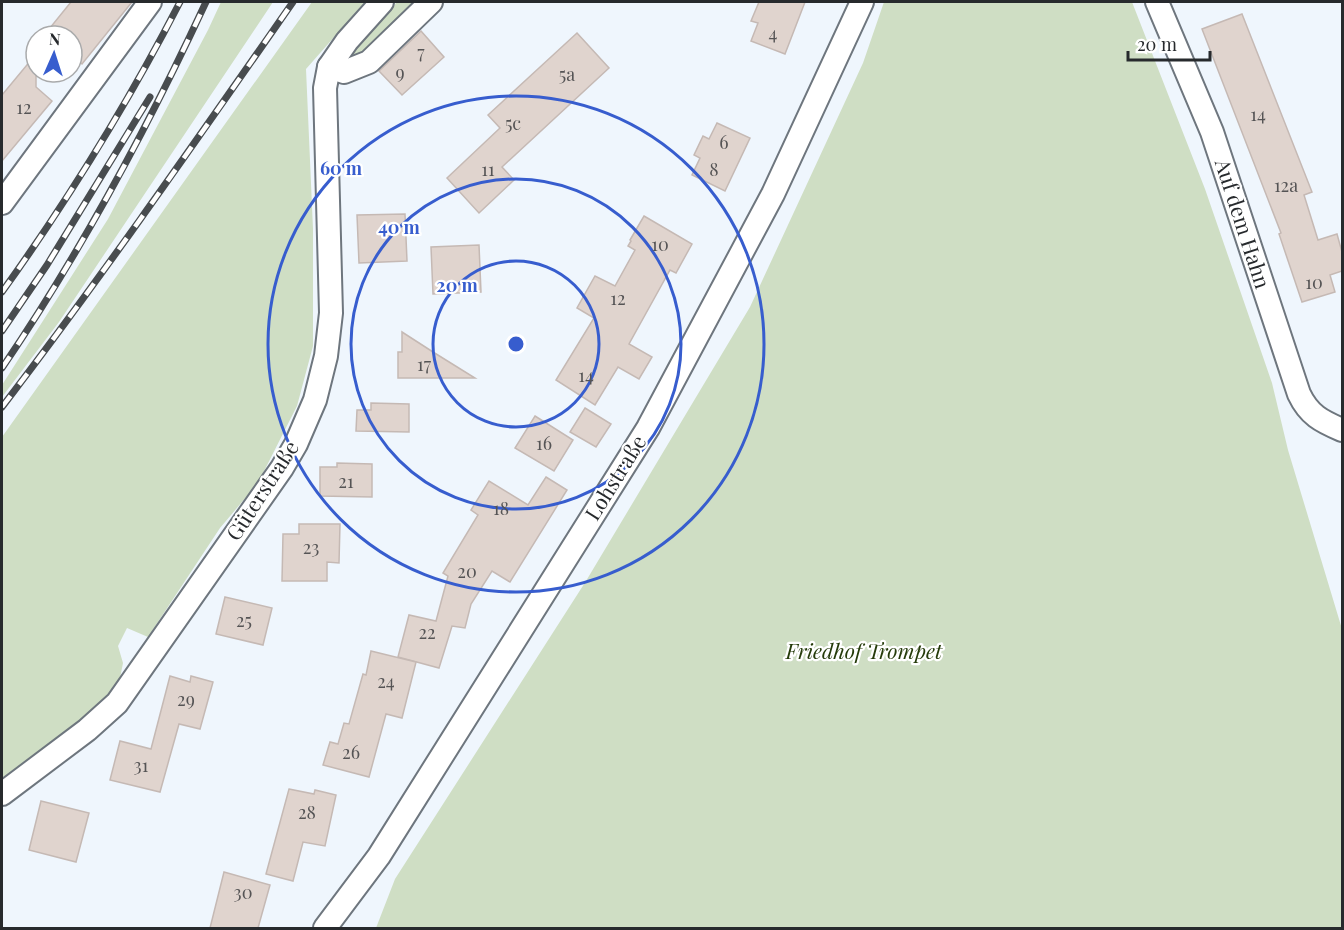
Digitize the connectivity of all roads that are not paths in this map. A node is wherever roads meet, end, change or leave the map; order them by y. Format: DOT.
graph roads {
  1 [pos="150,2"];
  2 [pos="382,2"];
  3 [pos="431,2"];
  4 [pos="862,2"];
  5 [pos="1157,2"];
  6 [pos="329,67"];
  7 [pos="2,203"];
  8 [pos="1342,430"];
  9 [pos="2,794"];
  10 [pos="325,928"];
  1 -- 7 [label="street"];
  2 -- 6 [label="street, Güterstraße"];
  3 -- 6 [label="street"];
  4 -- 10 [label="street, Lohstraße"];
  5 -- 8 [label="street, Auf dem Hahn"];
  6 -- 9 [label="street, Güterstraße"];
}
